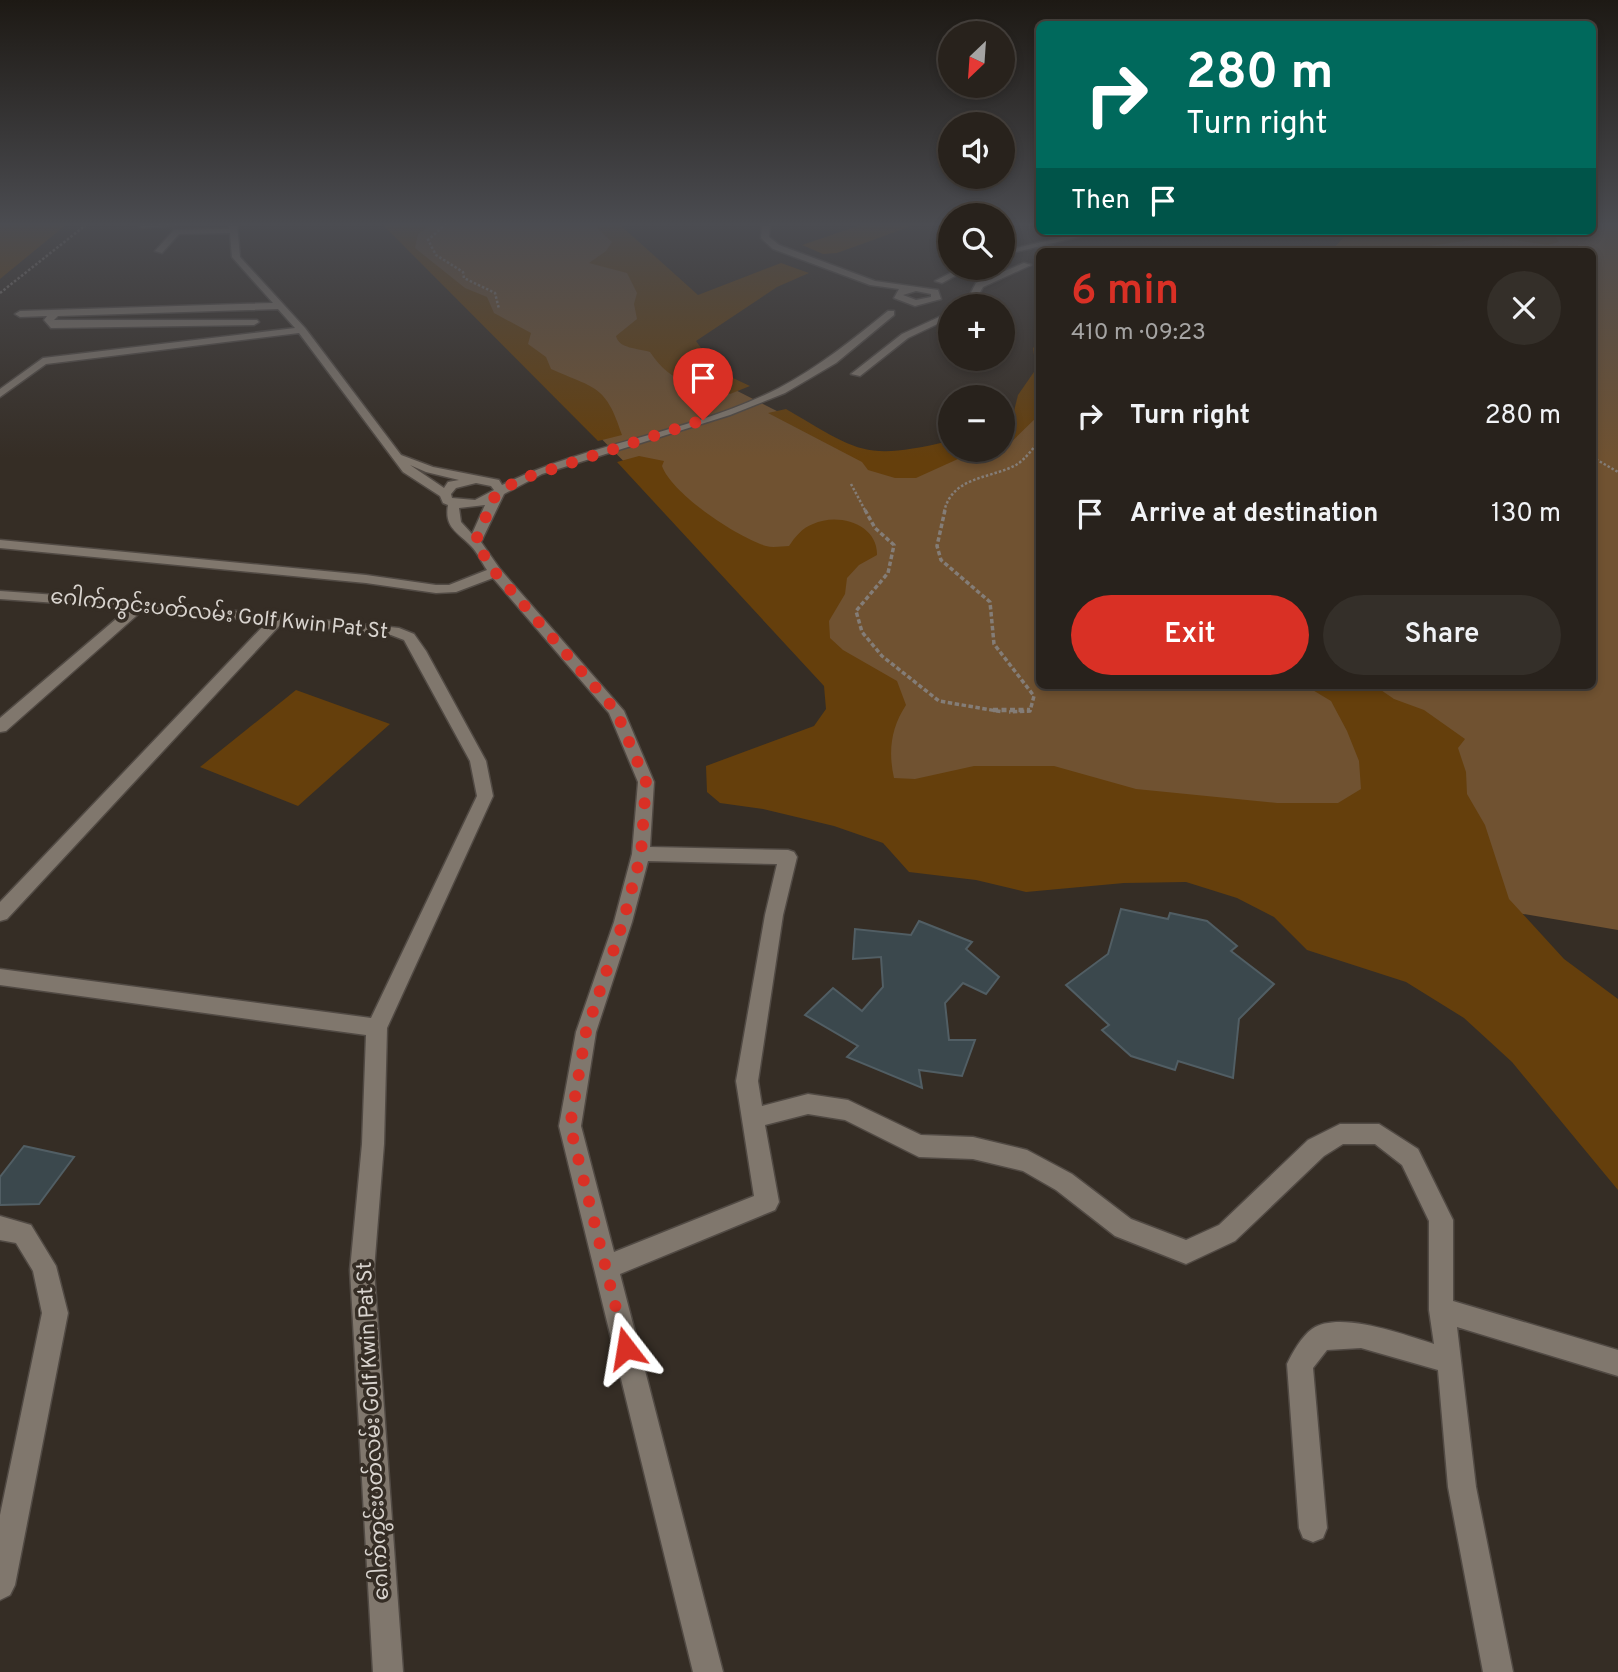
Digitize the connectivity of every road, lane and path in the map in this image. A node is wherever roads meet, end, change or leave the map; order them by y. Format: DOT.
graph roads {
  1 [pos="275,302"];
  2 [pos="497,302"];
  3 [pos="897,302"];
  4 [pos="918,302"];
  5 [pos="922,303"];
  6 [pos="938,305"];
  7 [pos="278,306"];
  8 [pos="499,309"];
  9 [pos="152,310"];
  10 [pos="938,312"];
  11 [pos="55,313"];
  12 [pos="891,313"];
  13 [pos="20,314"];
  14 [pos="254,322"];
  15 [pos="139,324"];
  16 [pos="302,330"];
  17 [pos="856,374"];
  18 [pos="0,394"];
  19 [pos="1036,444"];
  20 [pos="402,458"];
  21 [pos="1596,459"];
  22 [pos="538,472"];
  23 [pos="1618,472"];
  24 [pos="482,479"];
  25 [pos="850,484"];
  26 [pos="498,494"];
  27 [pos="449,499"];
  28 [pos="475,542"];
  29 [pos="0,544"];
  30 [pos="495,572"];
  31 [pos="0,595"];
  32 [pos="141,604"];
  33 [pos="278,619"];
  34 [pos="0,727"];
  35 [pos="641,854"];
  36 [pos="0,914"];
  37 [pos="0,977"];
  38 [pos="377,1028"];
  39 [pos="753,1118"];
  40 [pos="0,1228"];
  41 [pos="606,1267"];
  42 [pos="1441,1310"];
  43 [pos="1450,1361"];
  44 [pos="1618,1363"];
  45 [pos="1313,1528"];
  46 [pos="0,1585"];
  47 [pos="388,1672"];
  48 [pos="708,1672"];
  49 [pos="1498,1672"];
  1 -- 7 [label="street"];
  2 -- 8 [label="path"];
  3 -- 12 [label="street"];
  4 -- 5 [label="street"];
  5 -- 6 [label="street"];
  5 -- 12 [label="street"];
  7 -- 9 [label="street"];
  7 -- 16 [label="street"];
  9 -- 11 [label="street"];
  9 -- 15 [label="street"];
  10 -- 17 [label="street"];
  11 -- 13 [label="street"];
  11 -- 15 [label="street"];
  12 -- 22 [label="street"];
  14 -- 15 [label="street"];
  16 -- 18 [label="street"];
  16 -- 20 [label="street"];
  19 -- 25 [label="path"];
  20 -- 24 [label="street"];
  20 -- 27 [label="street"];
  21 -- 23 [label="path"];
  22 -- 24 [label="street"];
  22 -- 26 [label="street"];
  24 -- 26 [label="street"];
  24 -- 27 [label="street"];
  26 -- 27 [label="street"];
  26 -- 28 [label="street"];
  27 -- 28 [label="street"];
  28 -- 30 [label="street"];
  29 -- 30 [label="street"];
  30 -- 35 [label="street"];
  31 -- 32 [label="street, ဂေါက်ကွင်းပတ်လမ်း Golf Kwin Pat St"];
  32 -- 33 [label="street, ဂေါက်ကွင်းပတ်လမ်း Golf Kwin Pat St"];
  32 -- 34 [label="street"];
  33 -- 36 [label="street"];
  33 -- 38 [label="street, ဂေါက်ကွင်းပတ်လမ်း Golf Kwin Pat St"];
  35 -- 39 [label="street"];
  35 -- 41 [label="street"];
  37 -- 38 [label="street"];
  38 -- 47 [label="street, ဂေါက်ကွင်းပတ်လမ်း Golf Kwin Pat St"];
  39 -- 41 [label="street"];
  39 -- 42 [label="street"];
  40 -- 46 [label="street"];
  41 -- 48 [label="street"];
  42 -- 43 [label="street"];
  42 -- 44 [label="street"];
  43 -- 45 [label="street"];
  43 -- 49 [label="street"];
}
